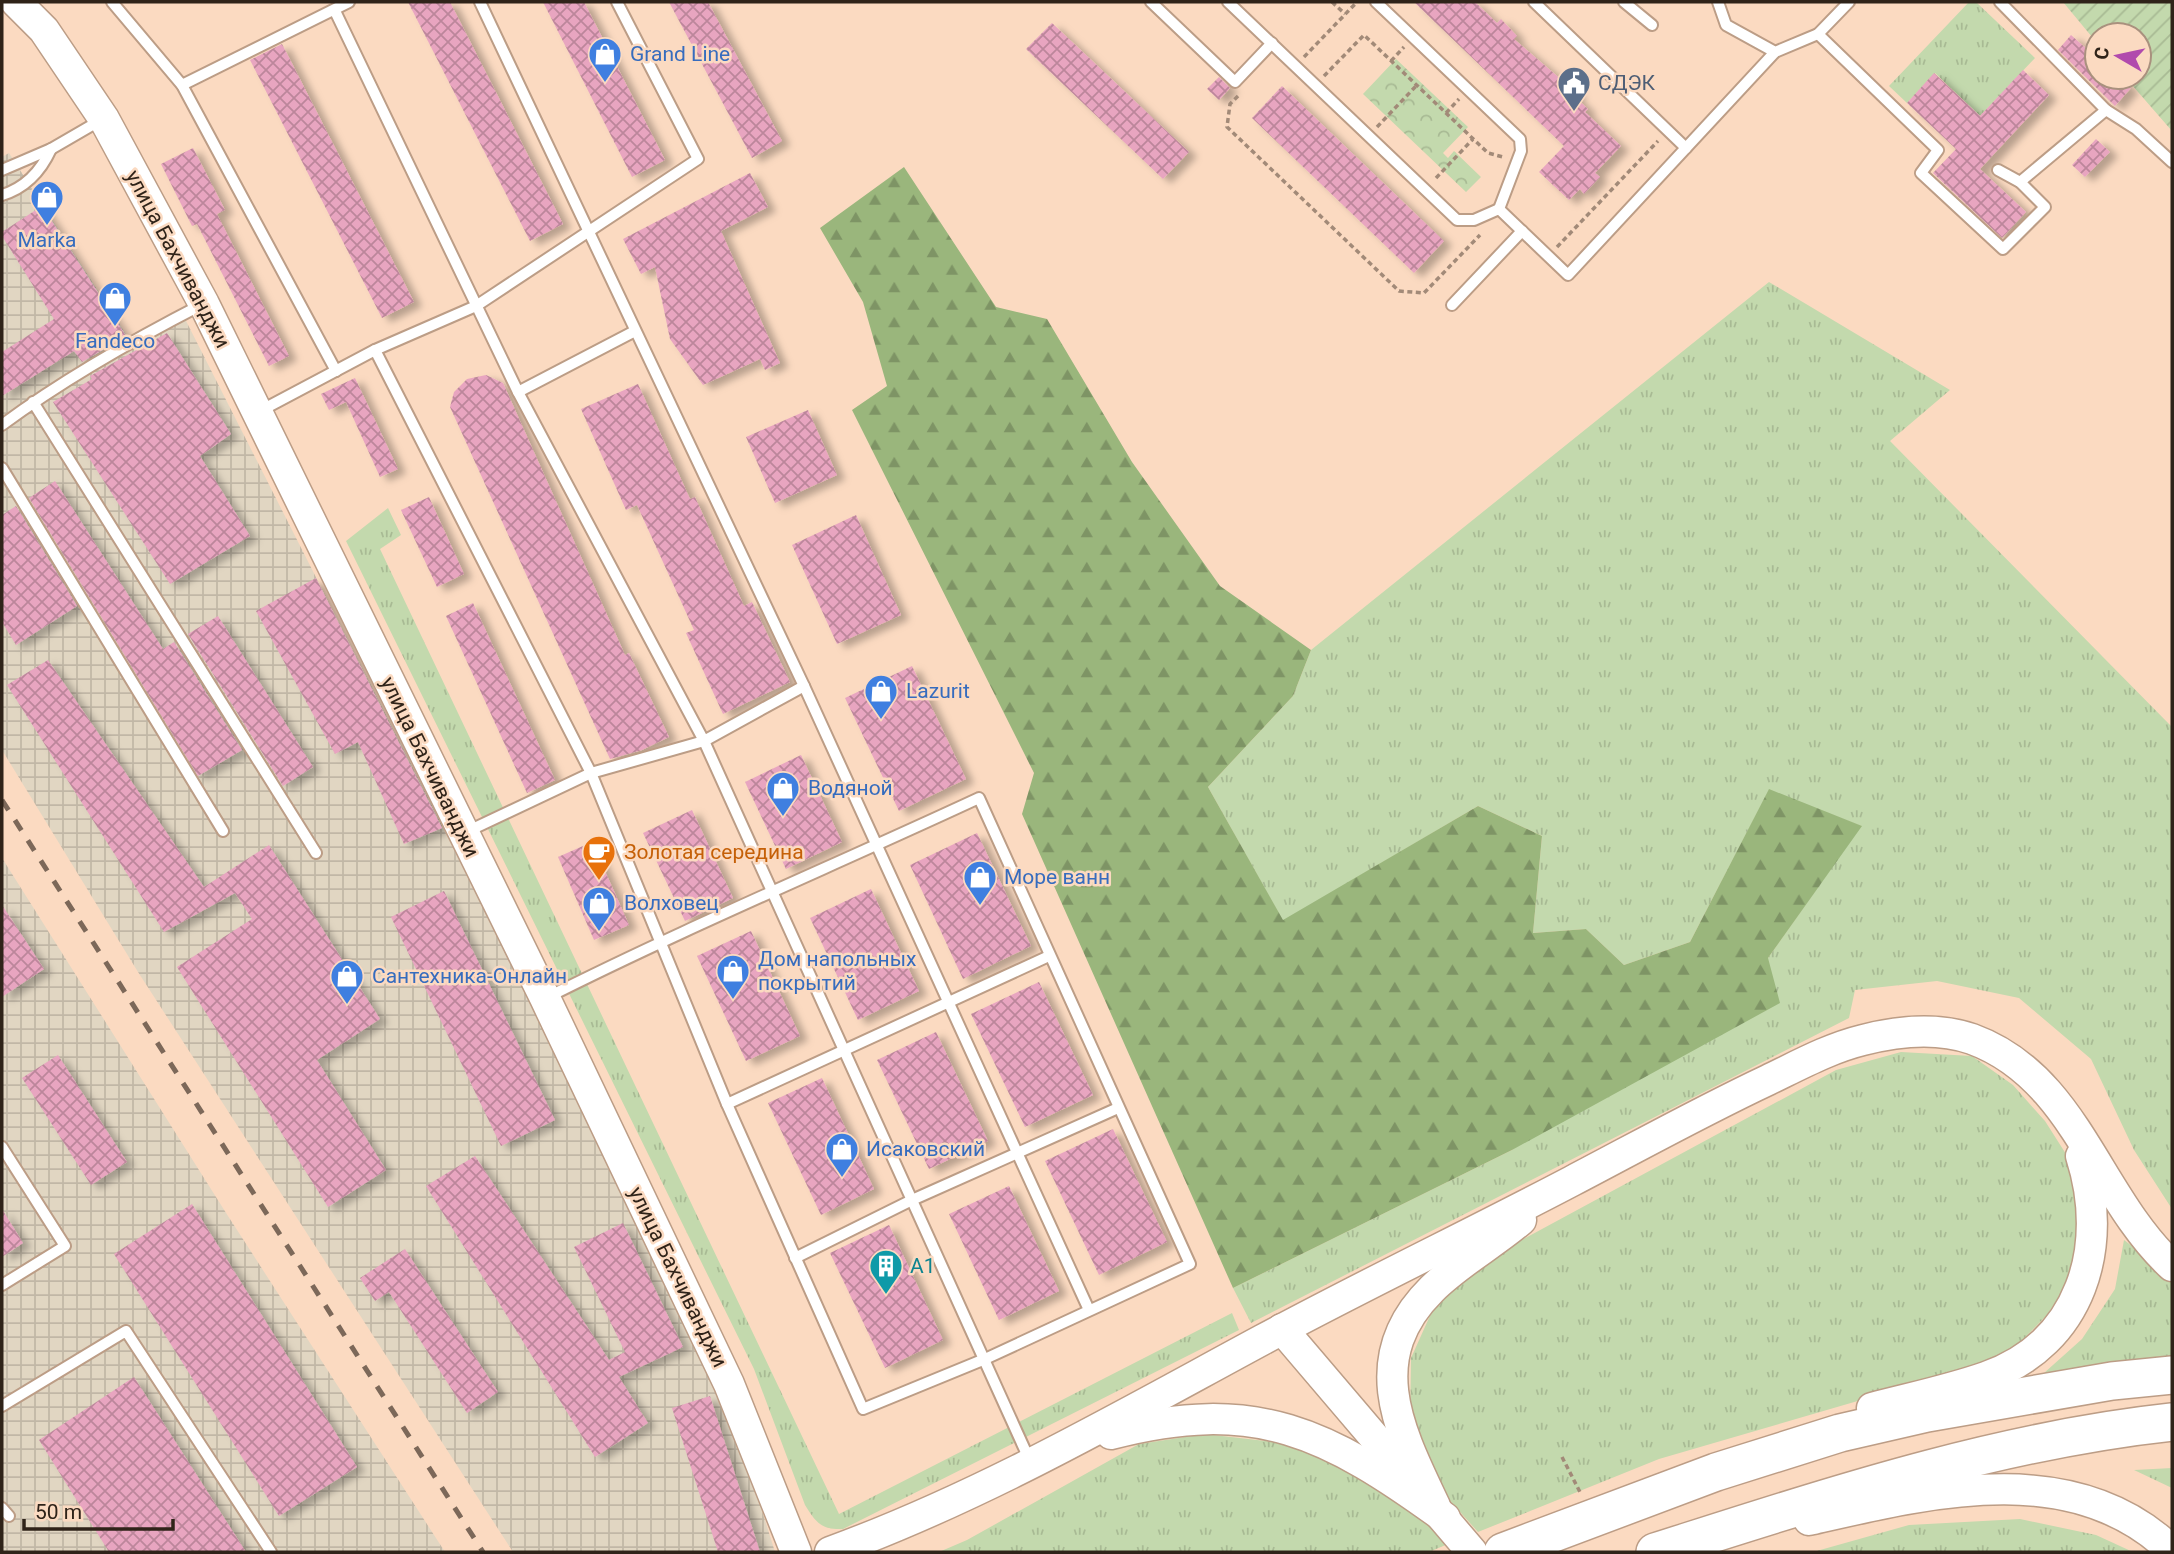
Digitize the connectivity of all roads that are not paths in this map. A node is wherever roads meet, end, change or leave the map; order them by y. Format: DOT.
graph roads {
  1 [pos="112,2"];
  2 [pos="349,2"];
  3 [pos="480,2"];
  4 [pos="617,2"];
  5 [pos="1151,2"];
  6 [pos="1228,2"];
  7 [pos="1376,2"];
  8 [pos="1534,2"];
  9 [pos="1624,2"];
  10 [pos="1718,2"];
  11 [pos="1849,2"];
  12 [pos="2000,2"];
  13 [pos="17,3"];
  14 [pos="335,11"];
  15 [pos="1652,25"];
  16 [pos="1818,34"];
  17 [pos="1272,43"];
  18 [pos="1776,52"];
  19 [pos="182,85"];
  20 [pos="2106,110"];
  21 [pos="104,119"];
  22 [pos="1686,148"];
  23 [pos="51,149"];
  24 [pos="2172,162"];
  25 [pos="2,170"];
  26 [pos="1998,170"];
  27 [pos="2020,182"];
  28 [pos="2,195"];
  29 [pos="1500,211"];
  30 [pos="588,231"];
  31 [pos="1522,231"];
  32 [pos="204,304"];
  33 [pos="1452,305"];
  34 [pos="476,306"];
  35 [pos="635,331"];
  36 [pos="375,350"];
  37 [pos="336,371"];
  38 [pos="518,392"];
  39 [pos="33,402"];
  40 [pos="256,413"];
  41 [pos="2,425"];
  42 [pos="2,468"];
  43 [pos="804,685"];
  44 [pos="704,741"];
  45 [pos="591,773"];
  46 [pos="223,831"];
  47 [pos="463,834"];
  48 [pos="875,846"];
  49 [pos="316,853"];
  50 [pos="771,894"];
  51 [pos="660,945"];
  52 [pos="1049,956"];
  53 [pos="545,998"];
  54 [pos="947,1003"];
  55 [pos="845,1050"];
  56 [pos="727,1104"];
  57 [pos="1118,1108"];
  58 [pos="2068,1115"];
  59 [pos="2,1147"];
  60 [pos="1017,1156"];
  61 [pos="1566,1184"];
  62 [pos="912,1200"];
  63 [pos="795,1258"];
  64 [pos="2172,1266"];
  65 [pos="2,1285"];
  66 [pos="1089,1310"];
  67 [pos="1282,1329"];
  68 [pos="985,1359"];
  69 [pos="2172,1375"];
  70 [pos="2,1406"];
  71 [pos="2172,1422"];
  72 [pos="1066,1445"];
  73 [pos="1031,1464"];
  74 [pos="1716,1472"];
  75 [pos="1440,1512"];
  76 [pos="1728,1529"];
  77 [pos="2172,1551"];
  78 [pos="271,1552"];
  79 [pos="796,1552"];
  80 [pos="830,1552"];
  81 [pos="1472,1552"];
  82 [pos="1503,1552"];
  83 [pos="1656,1552"];
  1 -- 19 [label="lane"];
  2 -- 14 [label="lane"];
  3 -- 30 [label="lane"];
  4 -- 30 [label="lane"];
  5 -- 17 [label="lane"];
  6 -- 17 [label="lane"];
  7 -- 29 [label="lane"];
  8 -- 22 [label="lane"];
  9 -- 15 [label="lane"];
  10 -- 18 [label="lane"];
  11 -- 16 [label="lane"];
  12 -- 20 [label="lane"];
  13 -- 21 [label="main road, улица Бахчиванджи"];
  14 -- 19 [label="lane"];
  14 -- 34 [label="lane"];
  16 -- 18 [label="lane"];
  16 -- 27 [label="lane"];
  17 -- 29 [label="lane"];
  18 -- 22 [label="lane"];
  19 -- 37 [label="lane"];
  20 -- 24 [label="lane"];
  20 -- 27 [label="lane"];
  21 -- 23 [label="lane"];
  21 -- 32 [label="main road, улица Бахчиванджи"];
  22 -- 31 [label="lane"];
  23 -- 25 [label="lane"];
  23 -- 28 [label="lane"];
  26 -- 27 [label="lane"];
  29 -- 31 [label="lane"];
  30 -- 34 [label="lane"];
  30 -- 35 [label="lane"];
  31 -- 33 [label="lane"];
  32 -- 39 [label="lane"];
  32 -- 40 [label="main road, улица Бахчиванджи"];
  34 -- 36 [label="lane"];
  34 -- 38 [label="lane"];
  35 -- 38 [label="lane"];
  35 -- 43 [label="lane"];
  36 -- 37 [label="lane"];
  36 -- 45 [label="lane"];
  37 -- 40 [label="lane"];
  38 -- 44 [label="lane"];
  39 -- 41 [label="lane"];
  39 -- 49 [label="lane"];
  40 -- 47 [label="main road, улица Бахчиванджи"];
  42 -- 46 [label="lane"];
  43 -- 44 [label="lane"];
  43 -- 48 [label="lane"];
  44 -- 45 [label="lane"];
  44 -- 50 [label="lane"];
  45 -- 47 [label="lane"];
  45 -- 51 [label="lane"];
  47 -- 53 [label="main road, улица Бахчиванджи"];
  48 -- 50 [label="lane"];
  48 -- 52 [label="lane"];
  48 -- 54 [label="lane"];
  50 -- 51 [label="lane"];
  50 -- 55 [label="lane"];
  51 -- 53 [label="lane"];
  51 -- 56 [label="lane"];
  52 -- 54 [label="lane"];
  52 -- 57 [label="lane"];
  53 -- 79 [label="main road, улица Бахчиванджи"];
  54 -- 55 [label="lane"];
  54 -- 60 [label="lane"];
  55 -- 56 [label="lane"];
  55 -- 62 [label="lane"];
  56 -- 63 [label="lane"];
  57 -- 60 [label="lane"];
  57 -- 66 [label="lane"];
  58 -- 61 [label="main road"];
  58 -- 64 [label="main road"];
  58 -- 74 [label="main road"];
  59 -- 65 [label="lane"];
  60 -- 62 [label="lane"];
  60 -- 66 [label="lane"];
  61 -- 67 [label="main road"];
  61 -- 75 [label="main road"];
  62 -- 63 [label="lane"];
  62 -- 68 [label="lane"];
  63 -- 68 [label="lane"];
  66 -- 68 [label="lane"];
  67 -- 72 [label="main road"];
  67 -- 75 [label="main road"];
  68 -- 73 [label="lane"];
  69 -- 74 [label="highway"];
  70 -- 78 [label="lane"];
  71 -- 76 [label="highway"];
  72 -- 73 [label="main road"];
  72 -- 75 [label="main road"];
  73 -- 80 [label="main road"];
  74 -- 82 [label="highway"];
  75 -- 81 [label="main road"];
  76 -- 77 [label="main road"];
  76 -- 83 [label="highway"];
}
